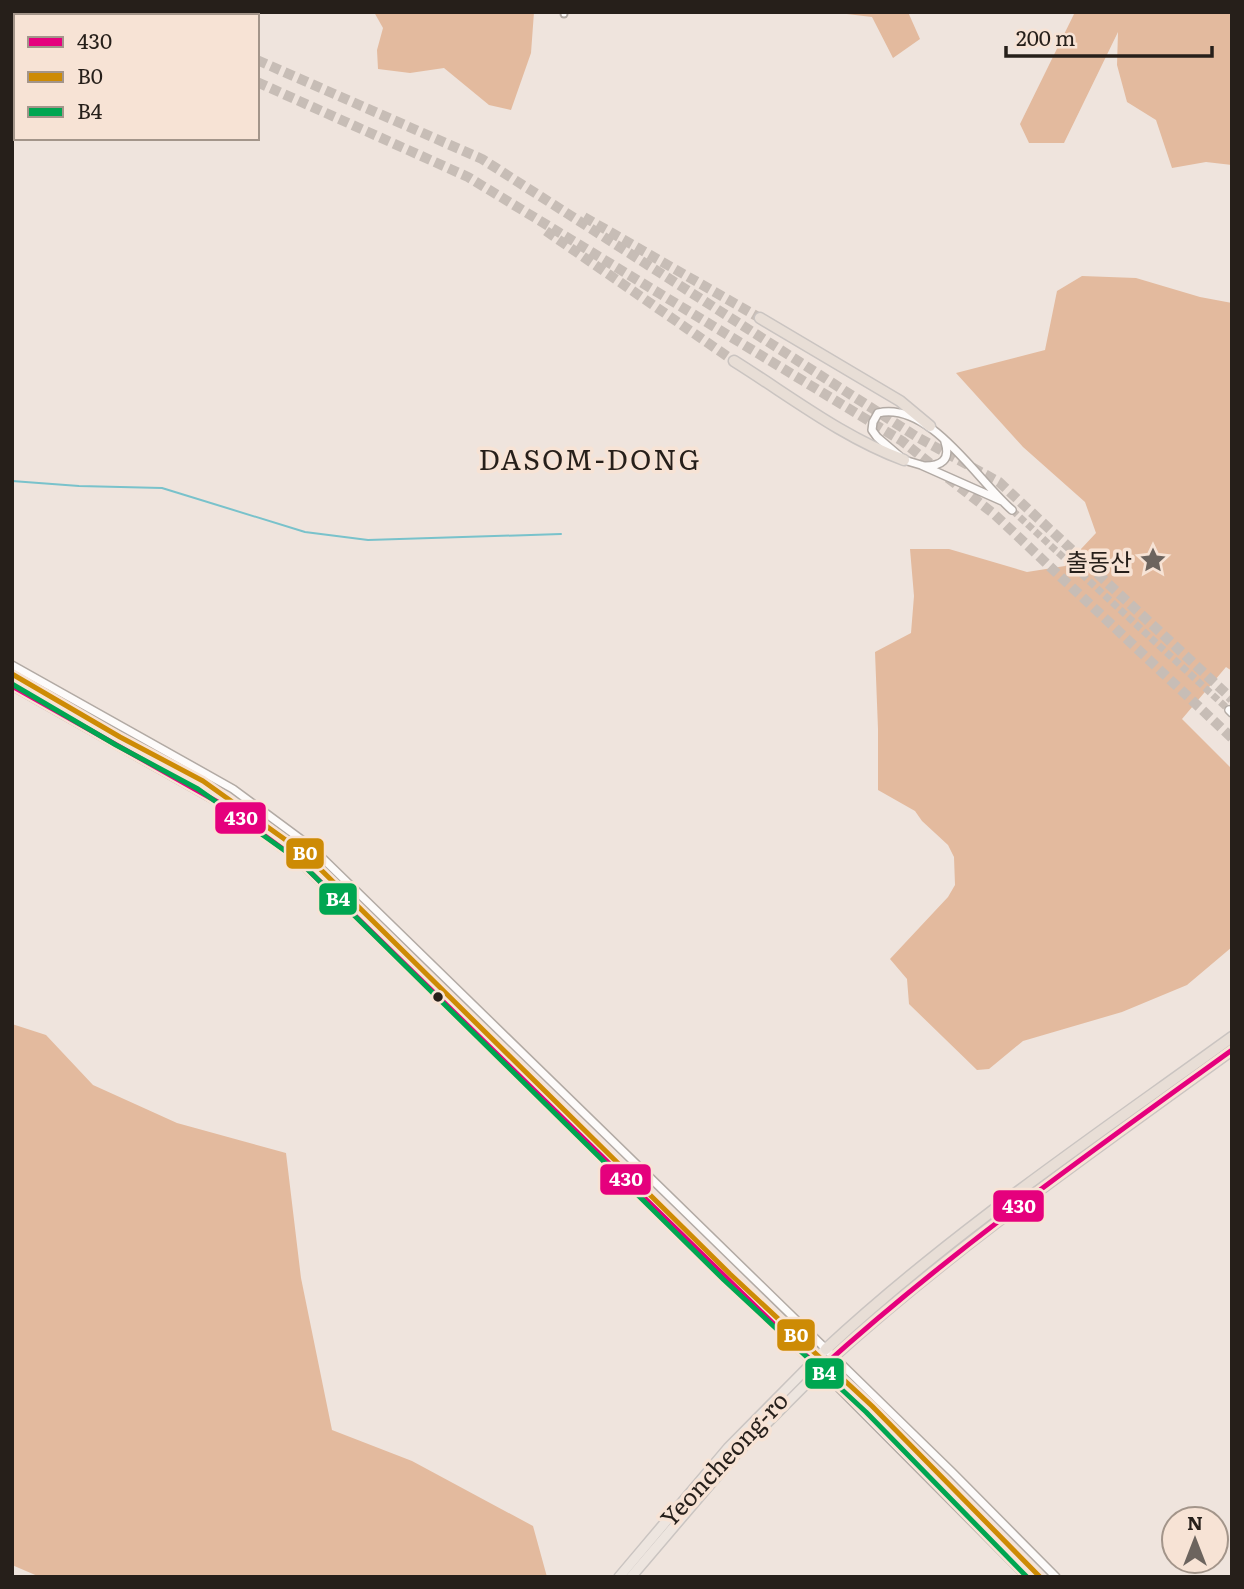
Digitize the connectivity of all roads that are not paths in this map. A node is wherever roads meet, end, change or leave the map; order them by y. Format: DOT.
graph roads {
  1 [pos="760,318"];
  2 [pos="734,360"];
  3 [pos="930,426"];
  4 [pos="944,439"];
  5 [pos="904,460"];
  6 [pos="921,465"];
  7 [pos="1002,501"];
  8 [pos="1012,510"];
  9 [pos="12,665"];
  10 [pos="12,686"];
  11 [pos="1232,1037"];
  12 [pos="1232,1050"];
  13 [pos="830,1353"];
  14 [pos="817,1366"];
  15 [pos="774,1408"];
  16 [pos="619,1577"];
  17 [pos="632,1577"];
  18 [pos="1027,1577"];
  19 [pos="1056,1577"];
  1 -- 3 [label="highway"];
  2 -- 5 [label="highway"];
  3 -- 4 [label="street"];
  3 -- 5 [label="street"];
  4 -- 6 [label="street"];
  4 -- 7 [label="street"];
  5 -- 6 [label="street"];
  6 -- 7 [label="street"];
  7 -- 8 [label="street"];
  9 -- 13 [label="street"];
  10 -- 14 [label="street"];
  11 -- 13 [label="highway, Yeoncheong-ro"];
  12 -- 13 [label="highway, Yeoncheong-ro"];
  13 -- 14 [label="main road, Yeoncheong-ro"];
  13 -- 19 [label="street"];
  14 -- 15 [label="main road, Yeoncheong-ro"];
  14 -- 18 [label="street"];
  15 -- 16 [label="main road, Yeoncheong-ro"];
  15 -- 17 [label="main road, Yeoncheong-ro"];
}
